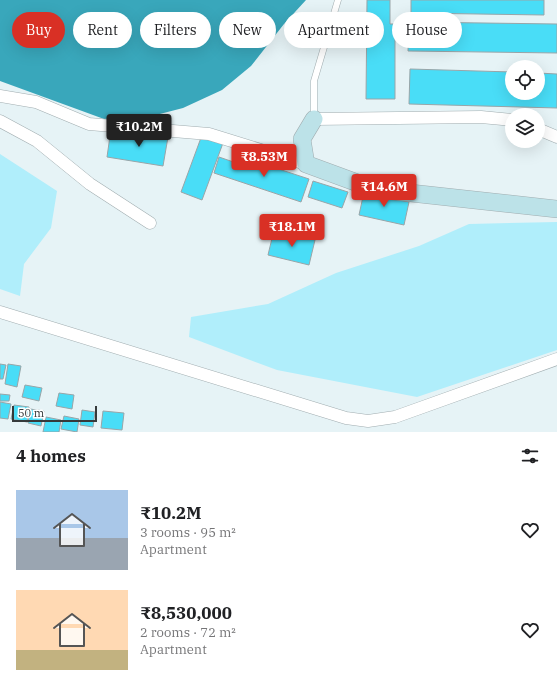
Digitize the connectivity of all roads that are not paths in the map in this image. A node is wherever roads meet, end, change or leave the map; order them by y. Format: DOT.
graph roads {
  1 [pos="338,0"];
  2 [pos="0,96"];
  3 [pos="314,119"];
  4 [pos="505,119"];
  5 [pos="0,122"];
  6 [pos="545,133"];
  7 [pos="557,137"];
  8 [pos="306,164"];
  9 [pos="557,209"];
  10 [pos="150,223"];
  11 [pos="0,312"];
  12 [pos="557,359"];
  1 -- 3 [label="lane"];
  2 -- 8 [label="street"];
  3 -- 4 [label="street"];
  3 -- 8 [label="street"];
  5 -- 10 [label="street"];
  6 -- 7 [label="street"];
  8 -- 9 [label="street"];
  11 -- 12 [label="street"];
}
